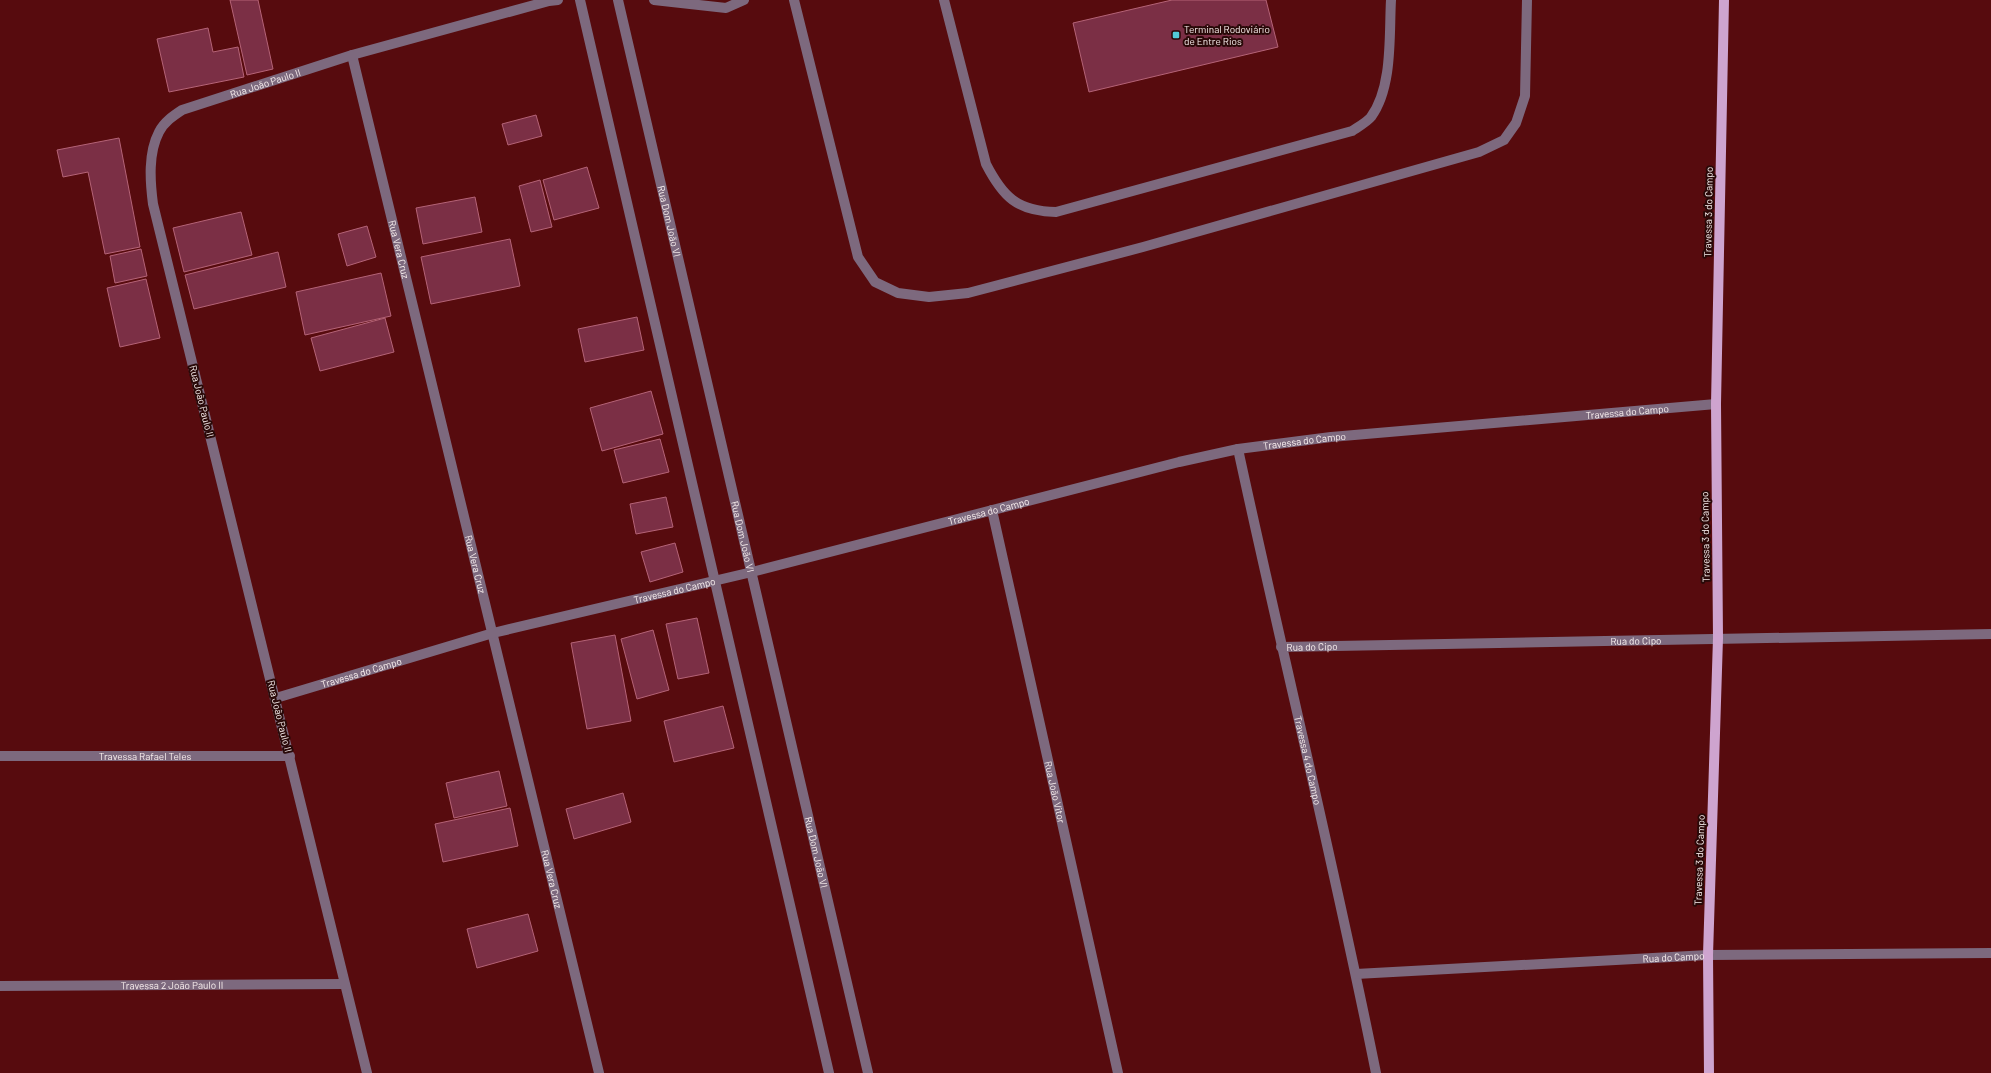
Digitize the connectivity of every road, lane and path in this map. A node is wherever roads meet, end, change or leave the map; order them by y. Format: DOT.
graph roads {
  1 [pos="553,0"];
  2 [pos="580,0"];
  3 [pos="618,0"];
  4 [pos="654,0"];
  5 [pos="744,0"];
  6 [pos="794,0"];
  7 [pos="944,0"];
  8 [pos="1391,0"];
  9 [pos="1527,0"];
  10 [pos="1724,0"];
  11 [pos="352,55"];
  12 [pos="1716,404"];
  13 [pos="1238,449"];
  14 [pos="992,510"];
  15 [pos="752,572"];
  16 [pos="715,581"];
  17 [pos="493,633"];
  18 [pos="1991,634"];
  19 [pos="1718,638"];
  20 [pos="1281,647"];
  21 [pos="276,698"];
  22 [pos="0,756"];
  23 [pos="290,756"];
  24 [pos="1991,953"];
  25 [pos="1708,955"];
  26 [pos="1356,974"];
  27 [pos="344,984"];
  28 [pos="0,986"];
  29 [pos="367,1073"];
  30 [pos="599,1073"];
  31 [pos="829,1073"];
  32 [pos="868,1073"];
  33 [pos="1118,1073"];
  34 [pos="1376,1073"];
  35 [pos="1709,1073"];
  1 -- 11 [label="street, Rua João Paulo II"];
  2 -- 16 [label="street"];
  3 -- 15 [label="street, Rua Dom João VI"];
  4 -- 5 [label="street"];
  6 -- 9 [label="street"];
  7 -- 8 [label="street"];
  10 -- 12 [label="main road, Travessa 3 do Campo"];
  11 -- 17 [label="street, Rua Vera Cruz"];
  11 -- 21 [label="street, Rua João Paulo II"];
  12 -- 13 [label="street, Travessa do Campo"];
  12 -- 19 [label="main road, Travessa 3 do Campo"];
  13 -- 14 [label="street, Travessa do Campo"];
  13 -- 20 [label="street, Travessa 4 do Campo"];
  14 -- 15 [label="street, Travessa do Campo"];
  14 -- 33 [label="street, Rua João Vitor"];
  15 -- 16 [label="street, Travessa do Campo"];
  15 -- 32 [label="street, Rua Dom João VI"];
  16 -- 17 [label="street, Travessa do Campo"];
  16 -- 31 [label="street"];
  17 -- 21 [label="street, Travessa do Campo"];
  17 -- 30 [label="street, Rua Vera Cruz"];
  18 -- 19 [label="street, Rua do Cipo"];
  19 -- 20 [label="street, Rua do Cipo"];
  19 -- 25 [label="main road, Travessa 3 do Campo"];
  20 -- 26 [label="street, Travessa 4 do Campo"];
  21 -- 23 [label="street, Rua João Paulo II"];
  22 -- 23 [label="street, Travessa Rafael Teles"];
  23 -- 27 [label="street, Rua João Paulo II"];
  24 -- 25 [label="street, Rua do Campo"];
  25 -- 26 [label="street, Rua do Campo"];
  25 -- 35 [label="main road, Travessa 3 do Campo"];
  26 -- 34 [label="street, Travessa 4 do Campo"];
  27 -- 28 [label="street, Travessa 2 João Paulo II"];
  27 -- 29 [label="street, Rua João Paulo II"];
}
